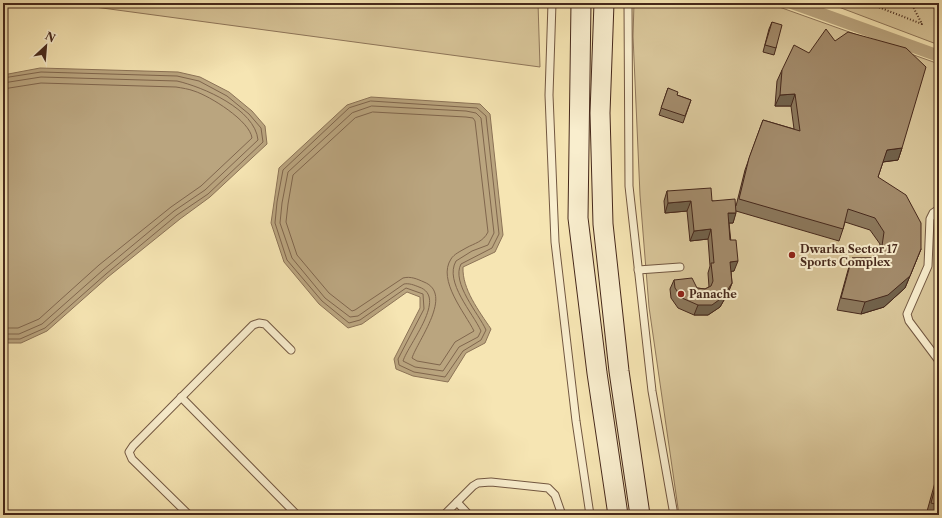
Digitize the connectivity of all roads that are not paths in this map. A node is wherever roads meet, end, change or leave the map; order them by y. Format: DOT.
graph roads {
  1 [pos="552,3"];
  2 [pos="581,3"];
  3 [pos="604,3"];
  4 [pos="628,3"];
  5 [pos="939,210"];
  6 [pos="680,267"];
  7 [pos="638,270"];
  8 [pos="291,350"];
  9 [pos="939,361"];
  10 [pos="181,397"];
  11 [pos="457,502"];
  12 [pos="189,515"];
  13 [pos="297,515"];
  14 [pos="444,515"];
  15 [pos="469,515"];
  16 [pos="562,515"];
  17 [pos="590,515"];
  18 [pos="618,515"];
  19 [pos="640,515"];
  20 [pos="674,515"];
  1 -- 17 [label="lane"];
  2 -- 18 [label="main road"];
  3 -- 19 [label="main road"];
  4 -- 7 [label="lane"];
  5 -- 9 [label="lane"];
  6 -- 7 [label="lane"];
  7 -- 20 [label="lane"];
  8 -- 10 [label="lane"];
  10 -- 12 [label="lane"];
  10 -- 13 [label="lane"];
  11 -- 14 [label="lane"];
  11 -- 15 [label="lane"];
  11 -- 16 [label="lane"];
}
